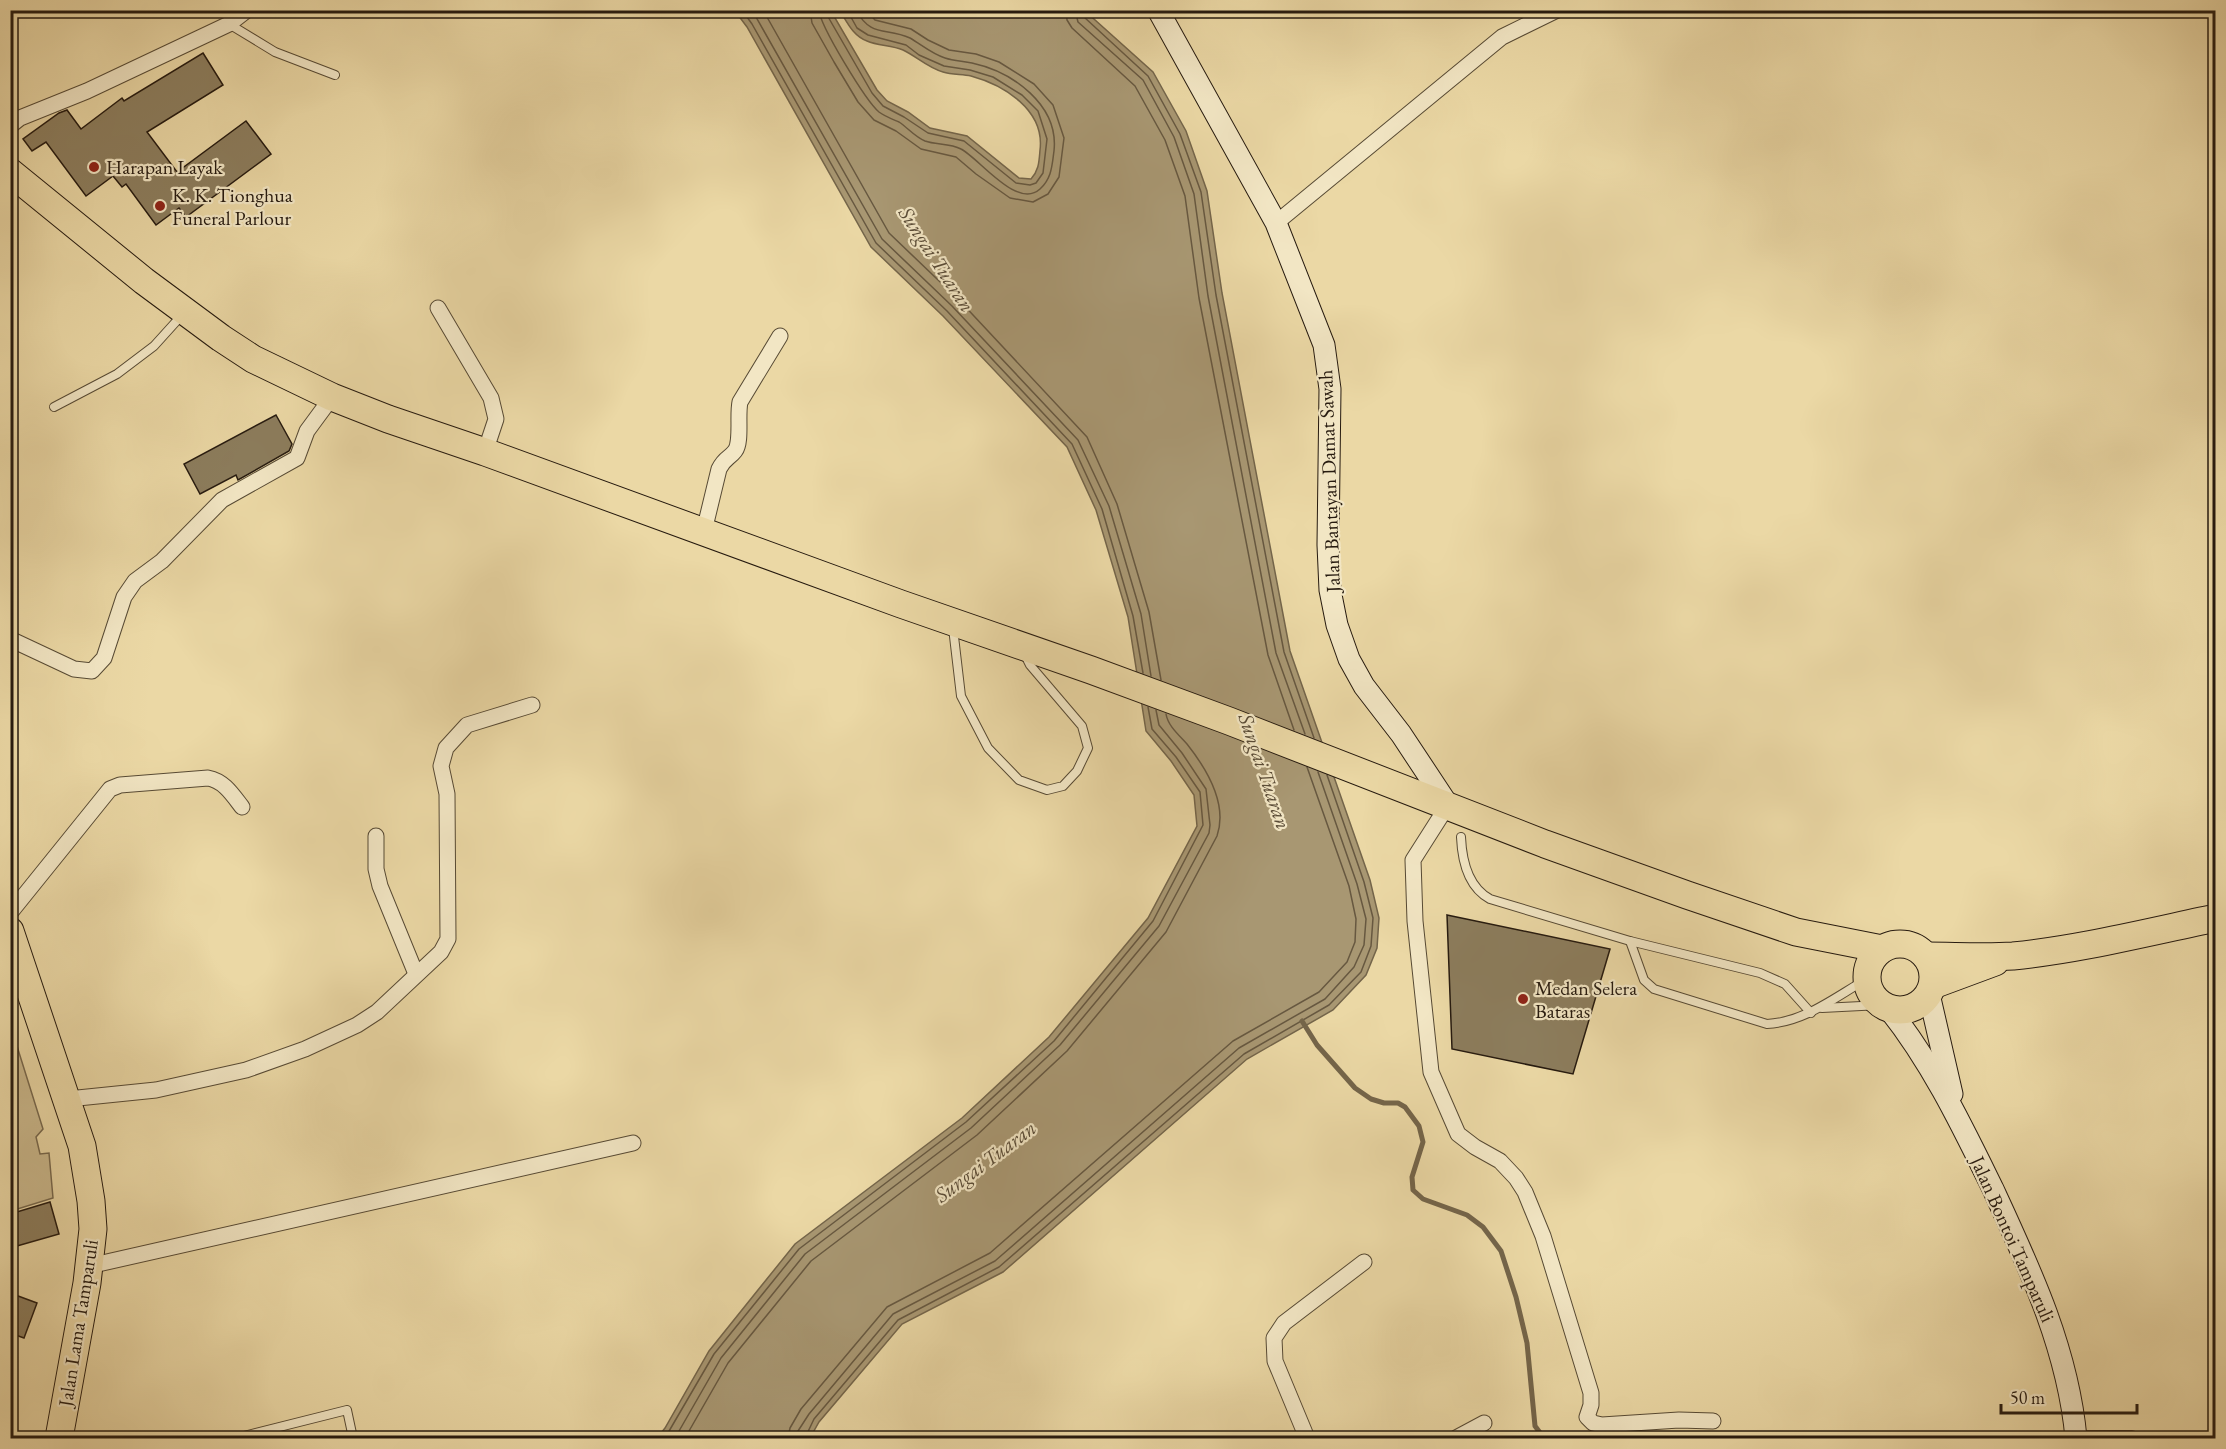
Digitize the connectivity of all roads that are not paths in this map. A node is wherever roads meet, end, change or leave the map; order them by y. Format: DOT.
graph roads {
  1 [pos="247,10"];
  2 [pos="1158,10"];
  3 [pos="1557,10"];
  4 [pos="230,24"];
  5 [pos="335,75"];
  6 [pos="10,126"];
  7 [pos="10,172"];
  8 [pos="1276,223"];
  9 [pos="438,308"];
  10 [pos="184,312"];
  11 [pos="780,336"];
  12 [pos="332,397"];
  13 [pos="54,407"];
  14 [pos="484,452"];
  15 [pos="704,531"];
  16 [pos="952,621"];
  17 [pos="10,639"];
  18 [pos="1032,648"];
  19 [pos="532,705"];
  20 [pos="1448,806"];
  21 [pos="242,807"];
  22 [pos="376,836"];
  23 [pos="1461,837"];
  24 [pos="10,913"];
  25 [pos="2216,918"];
  26 [pos="10,931"];
  27 [pos="1796,932"];
  28 [pos="1630,941"];
  29 [pos="1882,949"];
  30 [pos="1926,956"];
  31 [pos="2010,956"];
  32 [pos="416,974"];
  33 [pos="1867,976"];
  34 [pos="20,988"];
  35 [pos="1931,989"];
  36 [pos="1884,1006"];
  37 [pos="1820,1008"];
  38 [pos="1811,1013"];
  39 [pos="68,1099"];
  40 [pos="1956,1112"];
  41 [pos="633,1143"];
  42 [pos="1364,1262"];
  43 [pos="89,1266"];
  44 [pos="1713,1421"];
  45 [pos="1484,1423"];
  46 [pos="2076,1437"];
  47 [pos="61,1438"];
  48 [pos="236,1438"];
  49 [pos="353,1438"];
  50 [pos="1307,1438"];
  51 [pos="1456,1438"];
  52 [pos="2139,1438"];
  1 -- 4 [label="street"];
  2 -- 8 [label="street, Jalan Bantayan Damat Sawah"];
  3 -- 8 [label="street"];
  4 -- 5 [label="lane"];
  4 -- 6 [label="street"];
  7 -- 10 [label="highway"];
  8 -- 20 [label="street, Jalan Bantayan Damat Sawah"];
  9 -- 14 [label="street"];
  10 -- 12 [label="highway"];
  10 -- 13 [label="lane"];
  11 -- 15 [label="street"];
  12 -- 14 [label="highway"];
  12 -- 17 [label="street"];
  14 -- 15 [label="highway"];
  15 -- 16 [label="highway"];
  16 -- 18 [label="highway"];
  16 -- 18 [label="lane"];
  18 -- 20 [label="highway"];
  19 -- 32 [label="street"];
  20 -- 27 [label="highway"];
  20 -- 44 [label="street"];
  21 -- 24 [label="street"];
  22 -- 32 [label="street"];
  23 -- 28 [label="lane"];
  25 -- 31 [label="highway"];
  26 -- 34 [label="highway, Jalan Lama Tamparuli"];
  27 -- 29 [label="highway"];
  27 -- 33 [label="highway"];
  28 -- 38 [label="lane"];
  28 -- 38 [label="lane"];
  29 -- 30 [label="highway"];
  29 -- 33 [label="highway"];
  30 -- 31 [label="highway"];
  30 -- 35 [label="highway"];
  31 -- 35 [label="highway"];
  32 -- 39 [label="street"];
  33 -- 36 [label="highway"];
  33 -- 37 [label="lane"];
  34 -- 39 [label="highway, Jalan Lama Tamparuli"];
  35 -- 36 [label="highway"];
  35 -- 40 [label="street, Jalan Bontoi Tamparuli"];
  36 -- 37 [label="lane"];
  36 -- 40 [label="street, Jalan Bontoi Tamparuli"];
  37 -- 38 [label="lane"];
  39 -- 43 [label="highway, Jalan Lama Tamparuli"];
  40 -- 46 [label="street, Jalan Bontoi Tamparuli"];
  41 -- 43 [label="street"];
  42 -- 50 [label="street"];
  43 -- 47 [label="highway, Jalan Lama Tamparuli"];
  45 -- 51 [label="street"];
  46 -- 52 [label="lane"];
  48 -- 49 [label="lane"];
}
